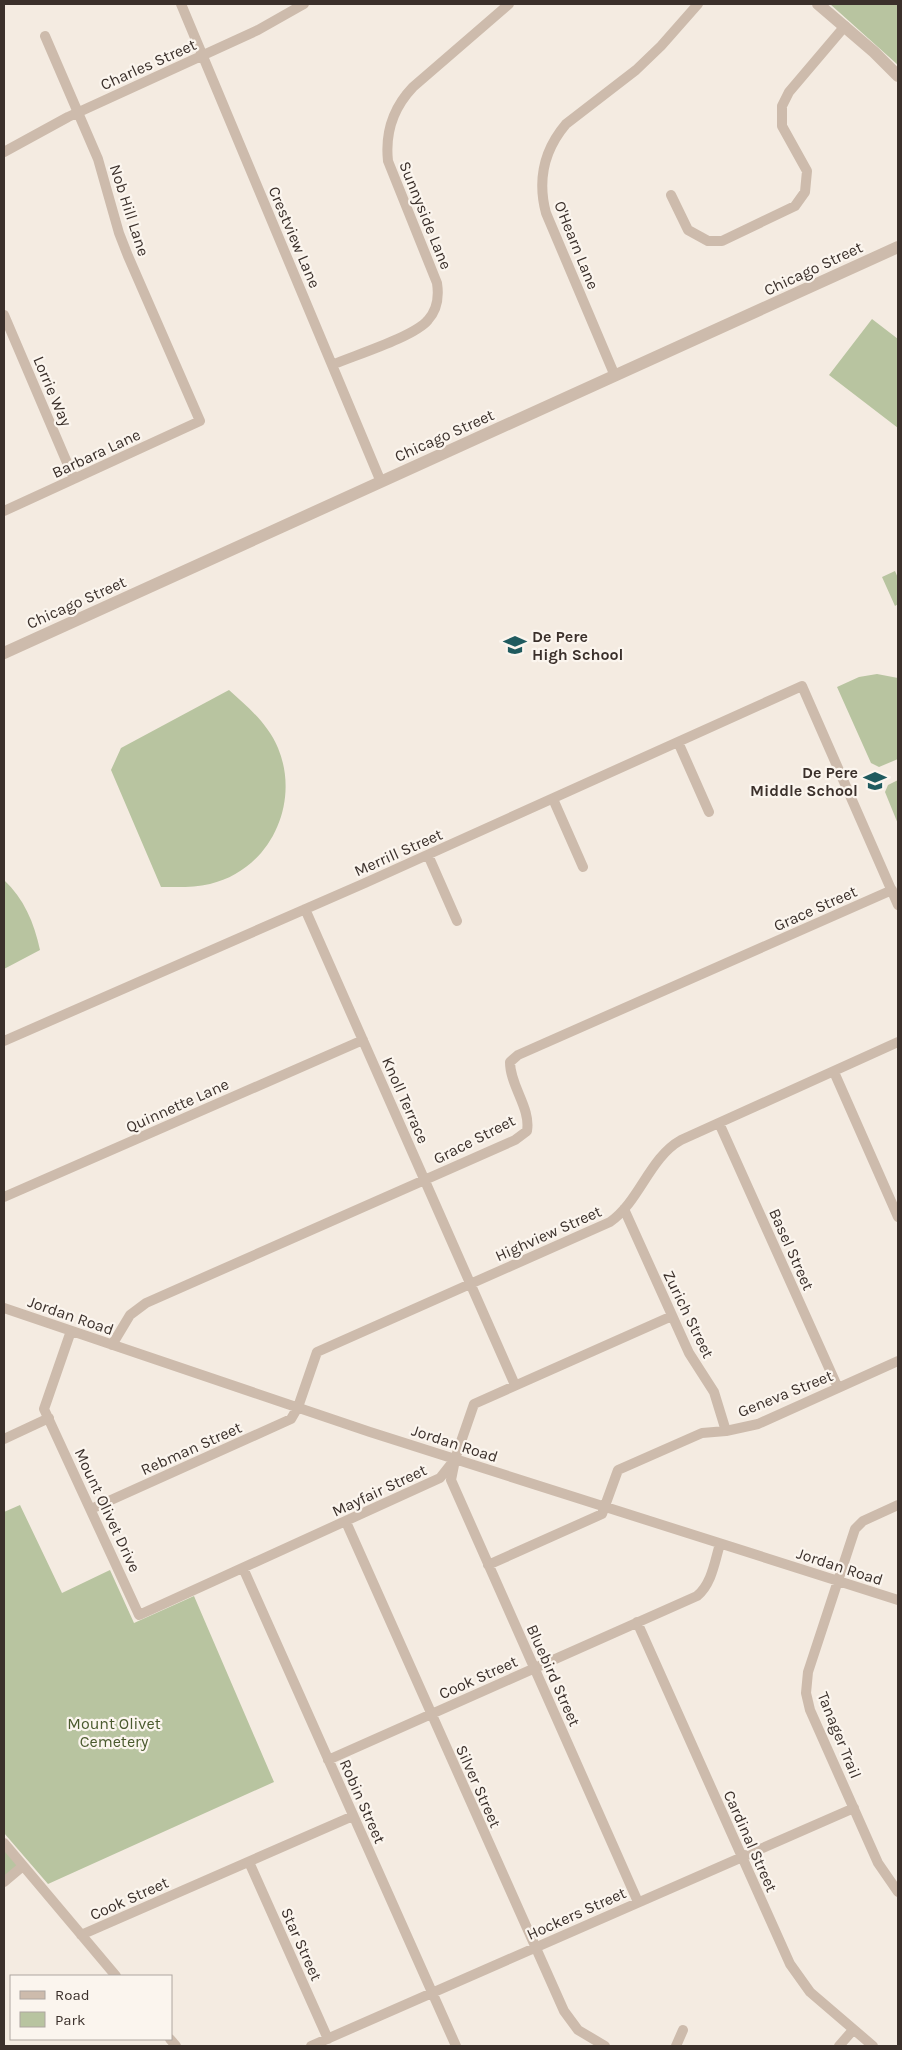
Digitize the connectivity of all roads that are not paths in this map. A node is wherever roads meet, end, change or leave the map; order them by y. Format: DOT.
graph roads {
  1 [pos="181,4"];
  2 [pos="304,4"];
  3 [pos="509,4"];
  4 [pos="698,4"];
  5 [pos="818,4"];
  6 [pos="845,26"];
  7 [pos="45,36"];
  8 [pos="202,56"];
  9 [pos="898,76"];
  10 [pos="78,112"];
  11 [pos="4,152"];
  12 [pos="671,195"];
  13 [pos="898,247"];
  14 [pos="4,315"];
  15 [pos="332,365"];
  16 [pos="615,376"];
  17 [pos="200,421"];
  18 [pos="74,480"];
  19 [pos="382,482"];
  20 [pos="4,511"];
  21 [pos="4,653"];
  22 [pos="678,742"];
  23 [pos="553,799"];
  24 [pos="709,812"];
  25 [pos="428,855"];
  26 [pos="583,867"];
  27 [pos="892,890"];
  28 [pos="898,905"];
  29 [pos="305,909"];
  30 [pos="457,921"];
  31 [pos="363,1040"];
  32 [pos="4,1041"];
  33 [pos="898,1042"];
  34 [pos="834,1072"];
  35 [pos="719,1123"];
  36 [pos="425,1180"];
  37 [pos="4,1197"];
  38 [pos="624,1209"];
  39 [pos="898,1217"];
  40 [pos="471,1284"];
  41 [pos="4,1308"];
  42 [pos="672,1316"];
  43 [pos="70,1331"];
  44 [pos="112,1344"];
  45 [pos="898,1362"];
  46 [pos="515,1385"];
  47 [pos="838,1388"];
  48 [pos="298,1408"];
  49 [pos="49,1418"];
  50 [pos="726,1431"];
  51 [pos="4,1439"];
  52 [pos="455,1459"];
  53 [pos="898,1505"];
  54 [pos="606,1507"];
  55 [pos="91,1510"];
  56 [pos="346,1522"];
  57 [pos="720,1544"];
  58 [pos="488,1565"];
  59 [pos="243,1568"];
  60 [pos="837,1581"];
  61 [pos="898,1600"];
  62 [pos="139,1615"];
  63 [pos="637,1622"];
  64 [pos="534,1668"];
  65 [pos="431,1714"];
  66 [pos="328,1760"];
  67 [pos="854,1808"];
  68 [pos="353,1816"];
  69 [pos="4,1844"];
  70 [pos="742,1857"];
  71 [pos="249,1862"];
  72 [pos="23,1866"];
  73 [pos="4,1882"];
  74 [pos="898,1892"];
  75 [pos="638,1902"];
  76 [pos="81,1936"];
  77 [pos="535,1948"];
  78 [pos="115,1975"];
  79 [pos="432,1993"];
  80 [pos="683,2030"];
  81 [pos="853,2030"];
  82 [pos="328,2039"];
  83 [pos="311,2046"];
  84 [pos="456,2046"];
  85 [pos="604,2046"];
  86 [pos="676,2046"];
  87 [pos="839,2046"];
  88 [pos="873,2046"];
  1 -- 8 [label="street, Crestview Lane"];
  2 -- 8 [label="street, Charles Street"];
  3 -- 15 [label="street, Sunnyside Lane"];
  4 -- 16 [label="street, O'Hearn Lane"];
  5 -- 6 [label="street"];
  6 -- 9 [label="street"];
  6 -- 12 [label="street"];
  7 -- 10 [label="street, Nob Hill Lane"];
  8 -- 10 [label="street, Charles Street"];
  8 -- 15 [label="street, Crestview Lane"];
  10 -- 11 [label="street, Charles Street"];
  10 -- 17 [label="street, Nob Hill Lane"];
  13 -- 16 [label="street, Chicago Street"];
  14 -- 18 [label="street, Lorrie Way"];
  15 -- 19 [label="street, Crestview Lane"];
  16 -- 19 [label="street, Chicago Street"];
  17 -- 18 [label="street, Barbara Lane"];
  18 -- 20 [label="street, Barbara Lane"];
  19 -- 21 [label="street, Chicago Street"];
  22 -- 23 [label="street, Merrill Street"];
  22 -- 24 [label="street"];
  22 -- 27 [label="street, Merrill Street"];
  23 -- 25 [label="street, Merrill Street"];
  23 -- 26 [label="street"];
  25 -- 29 [label="street, Merrill Street"];
  25 -- 30 [label="street"];
  27 -- 28 [label="street"];
  27 -- 36 [label="street, Grace Street"];
  29 -- 31 [label="street, Knoll Terrace"];
  29 -- 32 [label="street, Merrill Street"];
  31 -- 36 [label="street, Knoll Terrace"];
  31 -- 37 [label="street, Quinnette Lane"];
  33 -- 34 [label="street, Highview Street"];
  34 -- 35 [label="street, Highview Street"];
  34 -- 39 [label="street"];
  35 -- 38 [label="street, Highview Street"];
  35 -- 47 [label="street, Basel Street"];
  36 -- 40 [label="street, Knoll Terrace"];
  36 -- 44 [label="street, Grace Street"];
  38 -- 40 [label="street, Highview Street"];
  38 -- 42 [label="street, Zurich Street"];
  40 -- 46 [label="street, Knoll Terrace"];
  40 -- 48 [label="street, Highview Street"];
  41 -- 43 [label="street, Jordan Road"];
  42 -- 46 [label="street, Mayfair Street"];
  42 -- 50 [label="street, Zurich Street"];
  43 -- 44 [label="street, Jordan Road"];
  43 -- 49 [label="street"];
  44 -- 48 [label="street, Jordan Road"];
  45 -- 47 [label="street, Geneva Street"];
  46 -- 52 [label="street, Mayfair Street"];
  47 -- 50 [label="street, Geneva Street"];
  48 -- 52 [label="street, Jordan Road"];
  48 -- 55 [label="street, Rebman Street"];
  49 -- 51 [label="street"];
  49 -- 55 [label="street, Mount Olivet Drive"];
  50 -- 54 [label="street, Geneva Street"];
  52 -- 54 [label="street, Jordan Road"];
  52 -- 56 [label="street, Mayfair Street"];
  52 -- 58 [label="street, Bluebird Street"];
  53 -- 60 [label="street, Tanager Trail"];
  54 -- 57 [label="street, Jordan Road"];
  54 -- 58 [label="street"];
  55 -- 62 [label="street, Mount Olivet Drive"];
  56 -- 59 [label="street, Mayfair Street"];
  56 -- 65 [label="street, Silver Street"];
  57 -- 60 [label="street, Jordan Road"];
  57 -- 63 [label="street, Cook Street"];
  58 -- 64 [label="street, Bluebird Street"];
  59 -- 62 [label="street, Mayfair Street"];
  59 -- 66 [label="street, Robin Street"];
  60 -- 61 [label="street, Jordan Road"];
  60 -- 67 [label="street, Tanager Trail"];
  63 -- 64 [label="street, Cook Street"];
  63 -- 70 [label="street, Cardinal Street"];
  64 -- 65 [label="street, Cook Street"];
  64 -- 75 [label="street, Bluebird Street"];
  65 -- 66 [label="street, Cook Street"];
  65 -- 77 [label="street, Silver Street"];
  66 -- 68 [label="street, Robin Street"];
  67 -- 70 [label="street, Hockers Street"];
  67 -- 74 [label="street, Tanager Trail"];
  68 -- 71 [label="street, Cook Street"];
  68 -- 79 [label="street, Robin Street"];
  69 -- 72 [label="street"];
  70 -- 75 [label="street, Hockers Street"];
  70 -- 81 [label="street, Cardinal Street"];
  71 -- 76 [label="street, Cook Street"];
  71 -- 82 [label="street, Star Street"];
  72 -- 73 [label="street"];
  72 -- 76 [label="street"];
  75 -- 77 [label="street, Hockers Street"];
  76 -- 78 [label="street"];
  77 -- 79 [label="street, Hockers Street"];
  77 -- 85 [label="street, Silver Street"];
  79 -- 82 [label="street, Hockers Street"];
  79 -- 84 [label="street, Robin Street"];
  80 -- 86 [label="street"];
  81 -- 87 [label="street"];
  81 -- 88 [label="street, Cardinal Street"];
  82 -- 83 [label="street, Hockers Street"];
}
